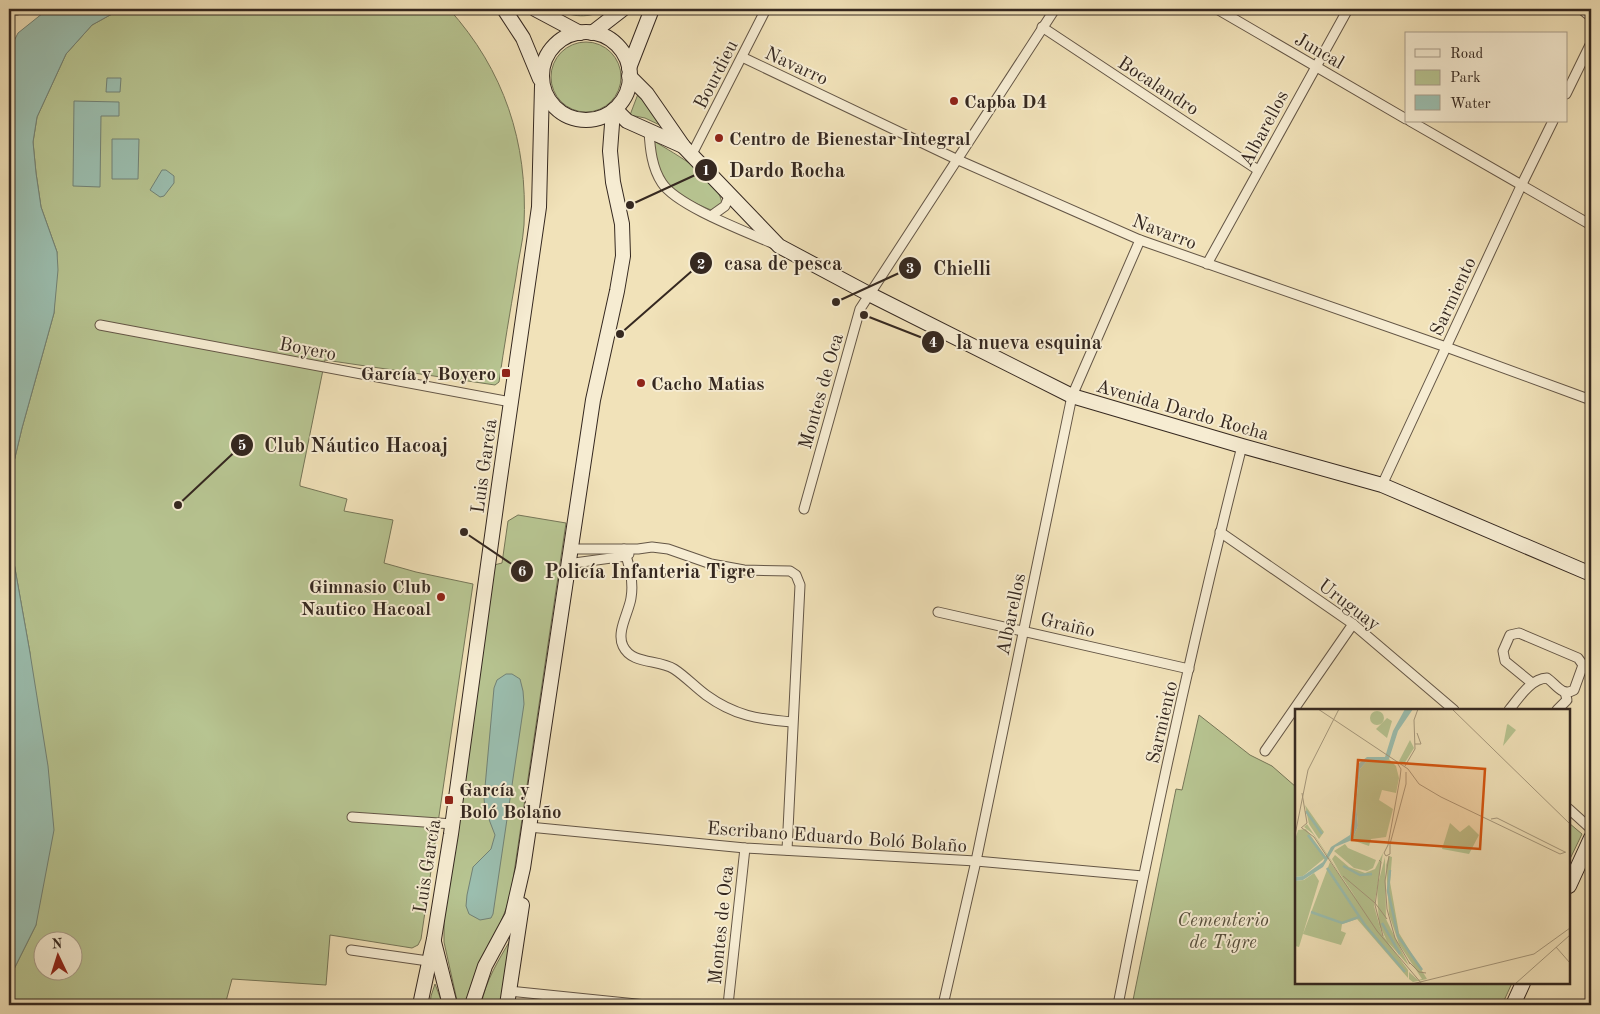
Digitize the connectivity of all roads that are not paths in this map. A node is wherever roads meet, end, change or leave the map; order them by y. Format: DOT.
graph roads {
  1 [pos="504,9"];
  2 [pos="535,9"];
  3 [pos="623,9"];
  4 [pos="652,9"];
  5 [pos="766,9"];
  6 [pos="1055,9"];
  7 [pos="1217,9"];
  8 [pos="1348,9"];
  9 [pos="1581,9"];
  10 [pos="1591,17"];
  11 [pos="1042,27"];
  12 [pos="586,33"];
  13 [pos="1591,43"];
  14 [pos="742,57"];
  15 [pos="1315,66"];
  16 [pos="629,72"];
  17 [pos="542,83"];
  18 [pos="1568,90"];
  19 [pos="614,110"];
  20 [pos="1405,118"];
  21 [pos="1412,122"];
  22 [pos="1553,122"];
  23 [pos="649,131"];
  24 [pos="688,150"];
  25 [pos="956,159"];
  26 [pos="1258,170"];
  27 [pos="1521,186"];
  28 [pos="730,194"];
  29 [pos="711,216"];
  30 [pos="1591,225"];
  31 [pos="1140,240"];
  32 [pos="779,246"];
  33 [pos="1208,264"];
  34 [pos="868,294"];
  35 [pos="100,325"];
  36 [pos="1446,347"];
  37 [pos="1072,396"];
  38 [pos="1591,400"];
  39 [pos="511,402"];
  40 [pos="1242,446"];
  41 [pos="1382,485"];
  42 [pos="804,509"];
  43 [pos="1220,532"];
  44 [pos="569,549"];
  45 [pos="625,553"];
  46 [pos="567,564"];
  47 [pos="1591,574"];
  48 [pos="938,612"];
  49 [pos="1353,624"];
  50 [pos="1023,630"];
  51 [pos="1189,669"];
  52 [pos="1532,683"];
  53 [pos="1565,692"];
  54 [pos="1453,709"];
  55 [pos="1510,709"];
  56 [pos="1558,709"];
  57 [pos="792,722"];
  58 [pos="1265,751"];
  59 [pos="1570,810"];
  60 [pos="352,817"];
  61 [pos="452,824"];
  62 [pos="529,827"];
  63 [pos="1591,829"];
  64 [pos="1591,838"];
  65 [pos="745,848"];
  66 [pos="787,850"];
  67 [pos="976,861"];
  68 [pos="523,868"];
  69 [pos="1143,876"];
  70 [pos="1570,884"];
  71 [pos="434,939"];
  72 [pos="351,950"];
  73 [pos="428,961"];
  74 [pos="1522,984"];
  75 [pos="509,991"];
  76 [pos="420,1005"];
  77 [pos="450,1005"];
  78 [pos="472,1005"];
  79 [pos="507,1005"];
  80 [pos="646,1005"];
  81 [pos="728,1005"];
  82 [pos="943,1005"];
  83 [pos="1118,1005"];
  84 [pos="1512,1005"];
  1 -- 17 [label="main road, Luis García"];
  2 -- 12 [label="main road"];
  3 -- 12 [label="main road"];
  4 -- 16 [label="main road"];
  5 -- 14 [label="street, Bourdieu"];
  6 -- 11 [label="street, Montes de Oca"];
  7 -- 15 [label="street, Juncal"];
  8 -- 15 [label="street, Albarellos"];
  9 -- 10 [label="street"];
  11 -- 25 [label="street, Montes de Oca"];
  11 -- 26 [label="street, Bocalandro"];
  12 -- 16 [label="main road"];
  12 -- 17 [label="main road"];
  13 -- 18 [label="street"];
  14 -- 24 [label="street, Bourdieu"];
  14 -- 25 [label="street, Navarro"];
  15 -- 20 [label="street, Juncal"];
  15 -- 26 [label="street, Albarellos"];
  16 -- 19 [label="main road"];
  16 -- 24 [label="main road, Avenida Dardo Rocha"];
  17 -- 19 [label="main road"];
  17 -- 39 [label="main road, Luis García"];
  19 -- 23 [label="main road, Avenida Dardo Rocha"];
  19 -- 44 [label="main road"];
  21 -- 27 [label="street"];
  22 -- 27 [label="street, Sarmiento"];
  23 -- 24 [label="main road, Avenida Dardo Rocha"];
  23 -- 29 [label="street, Avenida Dardo Rocha"];
  24 -- 28 [label="main road, Avenida Dardo Rocha"];
  25 -- 31 [label="street, Navarro"];
  25 -- 34 [label="street, Montes de Oca"];
  26 -- 33 [label="street, Albarellos"];
  27 -- 30 [label="street"];
  27 -- 36 [label="street, Sarmiento"];
  28 -- 29 [label="street"];
  28 -- 32 [label="main road, Avenida Dardo Rocha"];
  29 -- 32 [label="street, Avenida Dardo Rocha"];
  31 -- 33 [label="street, Navarro"];
  31 -- 37 [label="street, Albarellos"];
  32 -- 34 [label="main road, Avenida Dardo Rocha"];
  33 -- 36 [label="street, Navarro"];
  34 -- 37 [label="main road, Avenida Dardo Rocha"];
  34 -- 42 [label="street, Montes de Oca"];
  35 -- 39 [label="street, Boyero"];
  36 -- 38 [label="street, Navarro"];
  36 -- 41 [label="street, Sarmiento"];
  37 -- 40 [label="main road, Avenida Dardo Rocha"];
  37 -- 50 [label="street, Albarellos"];
  39 -- 61 [label="main road, Luis García"];
  40 -- 41 [label="main road, Avenida Dardo Rocha"];
  40 -- 43 [label="street, Sarmiento"];
  41 -- 47 [label="main road, Avenida Dardo Rocha"];
  43 -- 49 [label="street, Uruguay"];
  43 -- 51 [label="street, Sarmiento"];
  44 -- 45 [label="street"];
  44 -- 46 [label="main road"];
  45 -- 46 [label="street"];
  45 -- 57 [label="street"];
  45 -- 57 [label="street"];
  46 -- 62 [label="main road"];
  48 -- 50 [label="street, Graiño"];
  49 -- 54 [label="street, Uruguay"];
  49 -- 58 [label="street"];
  50 -- 51 [label="street, Graiño"];
  50 -- 67 [label="street, Albarellos"];
  51 -- 69 [label="street, Sarmiento"];
  52 -- 53 [label="street"];
  52 -- 53 [label="street"];
  52 -- 55 [label="street"];
  53 -- 56 [label="street"];
  57 -- 66 [label="street"];
  59 -- 63 [label="street"];
  60 -- 61 [label="street"];
  61 -- 71 [label="main road, Luis García"];
  62 -- 65 [label="street, Escribano Eduardo Boló Bolaño"];
  62 -- 68 [label="main road"];
  64 -- 70 [label="main road"];
  65 -- 66 [label="street, Escribano Eduardo Boló Bolaño"];
  65 -- 81 [label="street, Montes de Oca"];
  66 -- 67 [label="street, Escribano Eduardo Boló Bolaño"];
  67 -- 69 [label="street, Escribano Eduardo Boló Bolaño"];
  67 -- 82 [label="street, Albarellos"];
  68 -- 75 [label="main road"];
  68 -- 78 [label="main road"];
  69 -- 83 [label="street, Sarmiento"];
  71 -- 73 [label="main road, Luis García"];
  71 -- 77 [label="main road, Luis García"];
  72 -- 73 [label="street"];
  73 -- 76 [label="main road, Luis García"];
  74 -- 84 [label="main road"];
  75 -- 79 [label="main road"];
  75 -- 80 [label="street"];
}
